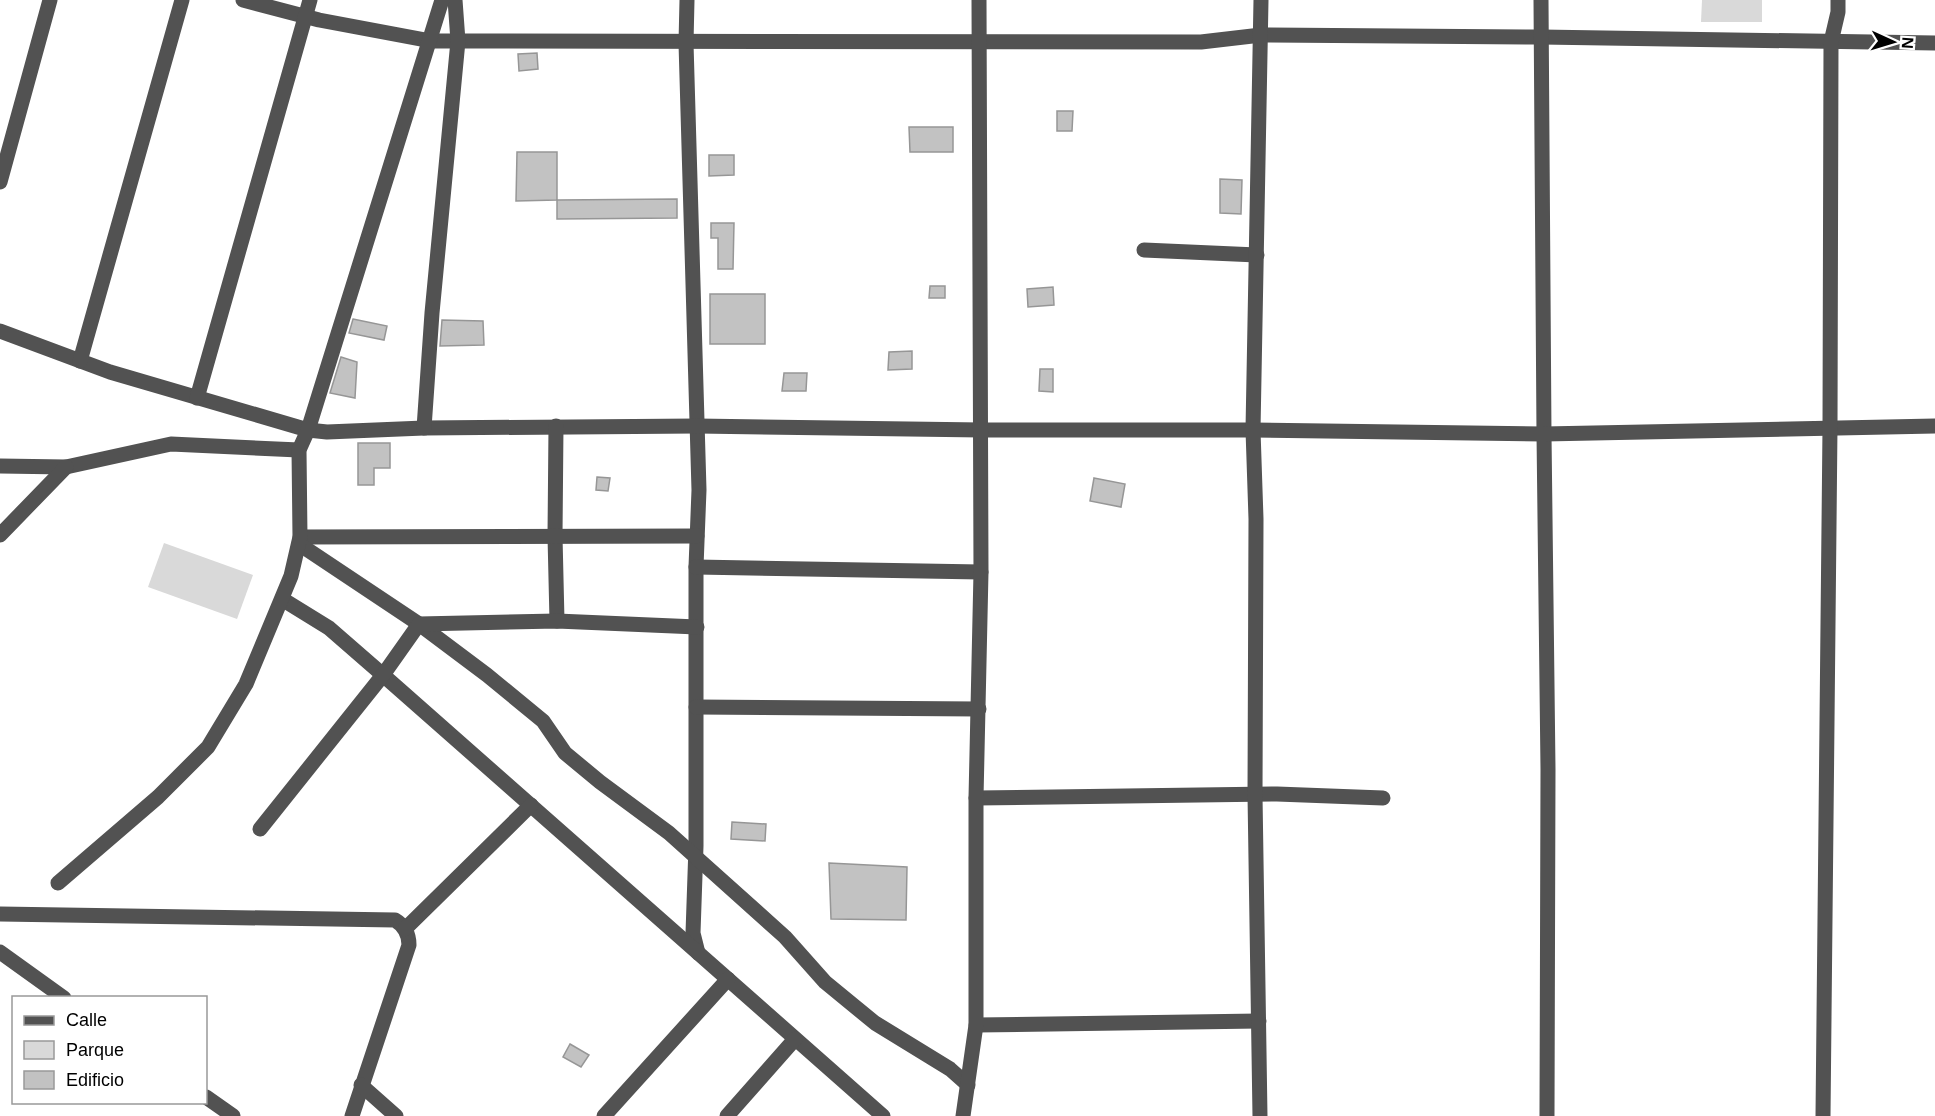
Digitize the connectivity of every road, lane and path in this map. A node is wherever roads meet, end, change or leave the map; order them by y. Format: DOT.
graph roads {
  1 [pos="50,0"];
  2 [pos="182,0"];
  3 [pos="243,0"];
  4 [pos="310,0"];
  5 [pos="442,0"];
  6 [pos="455,0"];
  7 [pos="687,0"];
  8 [pos="980,0"];
  9 [pos="1261,0"];
  10 [pos="1541,0"];
  11 [pos="1839,0"];
  12 [pos="305,16"];
  13 [pos="1261,35"];
  14 [pos="1541,37"];
  15 [pos="458,41"];
  16 [pos="431,42"];
  17 [pos="1831,42"];
  18 [pos="686,43"];
  19 [pos="980,43"];
  20 [pos="1935,43"];
  21 [pos="0,182"];
  22 [pos="1144,250"];
  23 [pos="1257,255"];
  24 [pos="0,331"];
  25 [pos="81,361"];
  26 [pos="197,398"];
  27 [pos="556,426"];
  28 [pos="697,426"];
  29 [pos="1935,426"];
  30 [pos="1830,427"];
  31 [pos="424,428"];
  32 [pos="308,430"];
  33 [pos="982,430"];
  34 [pos="1253,430"];
  35 [pos="1544,434"];
  36 [pos="299,450"];
  37 [pos="0,466"];
  38 [pos="66,467"];
  39 [pos="0,535"];
  40 [pos="555,536"];
  41 [pos="697,536"];
  42 [pos="299,540"];
  43 [pos="696,567"];
  44 [pos="981,572"];
  45 [pos="282,599"];
  46 [pos="557,621"];
  47 [pos="419,624"];
  48 [pos="697,627"];
  49 [pos="383,675"];
  50 [pos="696,707"];
  51 [pos="979,709"];
  52 [pos="1255,795"];
  53 [pos="976,798"];
  54 [pos="1383,798"];
  55 [pos="531,805"];
  56 [pos="261,829"];
  57 [pos="695,858"];
  58 [pos="58,884"];
  59 [pos="0,914"];
  60 [pos="405,929"];
  61 [pos="0,952"];
  62 [pos="698,953"];
  63 [pos="728,980"];
  64 [pos="61,996"];
  65 [pos="1259,1021"];
  66 [pos="976,1024"];
  67 [pos="795,1039"];
  68 [pos="361,1085"];
  69 [pos="968,1085"];
  70 [pos="207,1098"];
  71 [pos="233,1116"];
  72 [pos="352,1116"];
  73 [pos="396,1116"];
  74 [pos="604,1116"];
  75 [pos="727,1116"];
  76 [pos="883,1116"];
  77 [pos="963,1116"];
  78 [pos="1260,1116"];
  79 [pos="1547,1116"];
  80 [pos="1823,1116"];
  1 -- 21 [label="street"];
  2 -- 25 [label="street"];
  3 -- 12 [label="street"];
  4 -- 12 [label="street"];
  5 -- 16 [label="street"];
  6 -- 15 [label="street"];
  7 -- 18 [label="street"];
  8 -- 19 [label="street"];
  9 -- 13 [label="street"];
  10 -- 14 [label="street"];
  11 -- 17 [label="street"];
  12 -- 16 [label="street"];
  12 -- 26 [label="street"];
  13 -- 14 [label="street"];
  13 -- 19 [label="street"];
  13 -- 23 [label="street"];
  14 -- 17 [label="street"];
  14 -- 35 [label="street"];
  15 -- 16 [label="street"];
  15 -- 18 [label="street"];
  15 -- 31 [label="street"];
  16 -- 32 [label="street"];
  17 -- 20 [label="street"];
  17 -- 30 [label="street"];
  18 -- 19 [label="street"];
  18 -- 28 [label="street"];
  19 -- 33 [label="street"];
  22 -- 23 [label="street"];
  23 -- 34 [label="street"];
  24 -- 25 [label="street"];
  25 -- 26 [label="street"];
  26 -- 32 [label="street"];
  27 -- 28 [label="street"];
  27 -- 31 [label="street"];
  27 -- 40 [label="street"];
  28 -- 33 [label="street"];
  28 -- 41 [label="street"];
  29 -- 30 [label="street"];
  30 -- 35 [label="street"];
  30 -- 80 [label="street"];
  31 -- 32 [label="street"];
  32 -- 36 [label="street"];
  33 -- 34 [label="street"];
  33 -- 44 [label="street"];
  34 -- 35 [label="street"];
  34 -- 52 [label="street"];
  35 -- 79 [label="street"];
  36 -- 38 [label="street"];
  36 -- 42 [label="street"];
  37 -- 38 [label="street"];
  38 -- 39 [label="street"];
  40 -- 41 [label="street"];
  40 -- 42 [label="street"];
  40 -- 46 [label="street"];
  41 -- 43 [label="street"];
  42 -- 45 [label="street"];
  42 -- 47 [label="street"];
  43 -- 44 [label="street"];
  43 -- 48 [label="street"];
  44 -- 51 [label="street"];
  45 -- 49 [label="street"];
  45 -- 58 [label="street"];
  46 -- 47 [label="street"];
  46 -- 48 [label="street"];
  47 -- 49 [label="street"];
  47 -- 57 [label="street"];
  48 -- 50 [label="street"];
  49 -- 55 [label="street"];
  49 -- 56 [label="street"];
  50 -- 51 [label="street"];
  50 -- 57 [label="street"];
  51 -- 53 [label="street"];
  52 -- 53 [label="street"];
  52 -- 54 [label="street"];
  52 -- 65 [label="street"];
  53 -- 66 [label="street"];
  55 -- 60 [label="street"];
  55 -- 62 [label="street"];
  57 -- 62 [label="street"];
  57 -- 69 [label="street"];
  59 -- 60 [label="street"];
  60 -- 68 [label="street"];
  61 -- 64 [label="street"];
  62 -- 63 [label="street"];
  63 -- 67 [label="street"];
  63 -- 74 [label="street"];
  65 -- 66 [label="street"];
  65 -- 78 [label="street"];
  66 -- 69 [label="street"];
  67 -- 75 [label="street"];
  67 -- 76 [label="street"];
  68 -- 72 [label="street"];
  68 -- 73 [label="street"];
  69 -- 77 [label="street"];
  70 -- 71 [label="street"];
}
